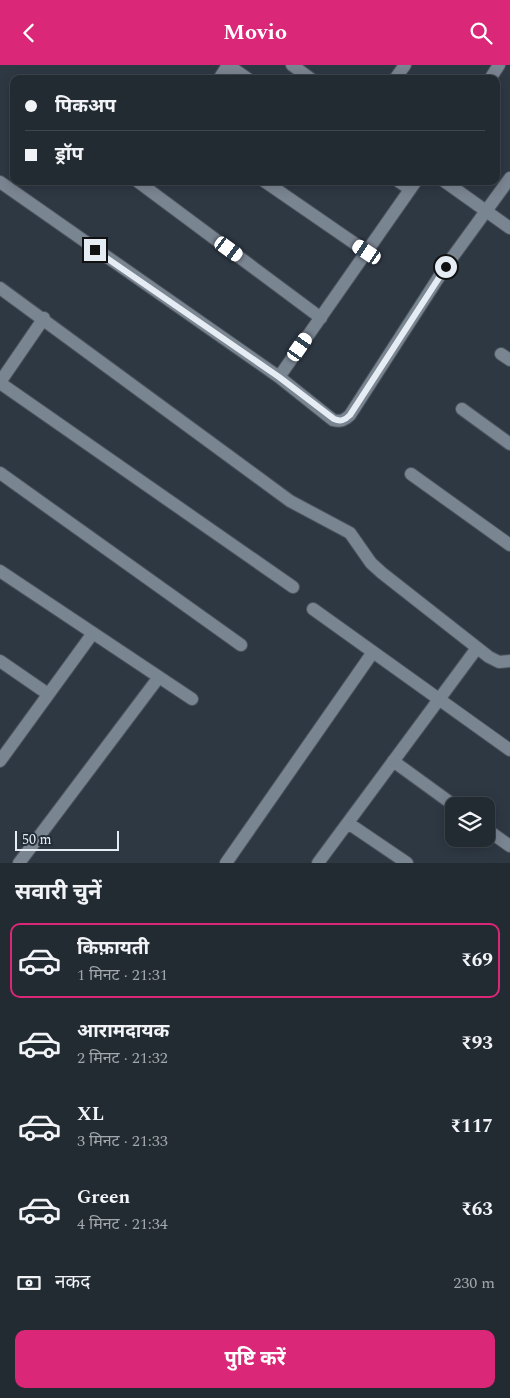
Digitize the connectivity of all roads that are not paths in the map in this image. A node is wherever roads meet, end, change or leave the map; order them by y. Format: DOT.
graph roads {
  1 [pos="292,65"];
  2 [pos="222,75"];
  3 [pos="242,75"];
  4 [pos="306,75"];
  5 [pos="510,178"];
  6 [pos="0,182"];
  7 [pos="142,185"];
  8 [pos="270,185"];
  9 [pos="413,185"];
  10 [pos="450,185"];
  11 [pos="486,211"];
  12 [pos="510,228"];
  13 [pos="367,252"];
  14 [pos="0,288"];
  15 [pos="320,318"];
  16 [pos="44,319"];
  17 [pos="279,377"];
  18 [pos="0,383"];
  19 [pos="462,409"];
  20 [pos="510,445"];
  21 [pos="0,473"];
  22 [pos="411,474"];
  23 [pos="510,545"];
  24 [pos="0,571"];
  25 [pos="294,587"];
  26 [pos="313,609"];
  27 [pos="93,633"];
  28 [pos="241,645"];
  29 [pos="477,648"];
  30 [pos="373,652"];
  31 [pos="0,661"];
  32 [pos="510,661"];
  33 [pos="158,677"];
  34 [pos="48,694"];
  35 [pos="192,699"];
  36 [pos="439,699"];
  37 [pos="510,750"];
  38 [pos="0,761"];
  39 [pos="394,761"];
  40 [pos="445,799"];
  41 [pos="348,823"];
  42 [pos="495,835"];
  43 [pos="510,846"];
  44 [pos="18,863"];
  45 [pos="226,863"];
  46 [pos="318,863"];
  47 [pos="407,863"];
  1 -- 4 [label="street"];
  2 -- 3 [label="street"];
  5 -- 11 [label="street"];
  6 -- 17 [label="street"];
  7 -- 15 [label="street"];
  8 -- 13 [label="street"];
  9 -- 13 [label="street"];
  10 -- 11 [label="street"];
  11 -- 12 [label="street"];
  11 -- 17 [label="street"];
  13 -- 15 [label="street"];
  14 -- 16 [label="street"];
  15 -- 17 [label="street"];
  16 -- 18 [label="street"];
  16 -- 29 [label="street"];
  18 -- 25 [label="street"];
  19 -- 20 [label="street"];
  21 -- 28 [label="street"];
  22 -- 23 [label="street"];
  24 -- 27 [label="street"];
  26 -- 30 [label="street"];
  27 -- 33 [label="street"];
  27 -- 34 [label="street"];
  29 -- 32 [label="street"];
  29 -- 36 [label="street"];
  30 -- 36 [label="street"];
  30 -- 45 [label="street"];
  31 -- 34 [label="street"];
  33 -- 35 [label="street"];
  33 -- 44 [label="street"];
  34 -- 38 [label="street"];
  36 -- 37 [label="street"];
  36 -- 39 [label="street"];
  39 -- 40 [label="street"];
  39 -- 41 [label="street"];
  41 -- 46 [label="street"];
  41 -- 47 [label="street"];
  42 -- 43 [label="street"];
}
